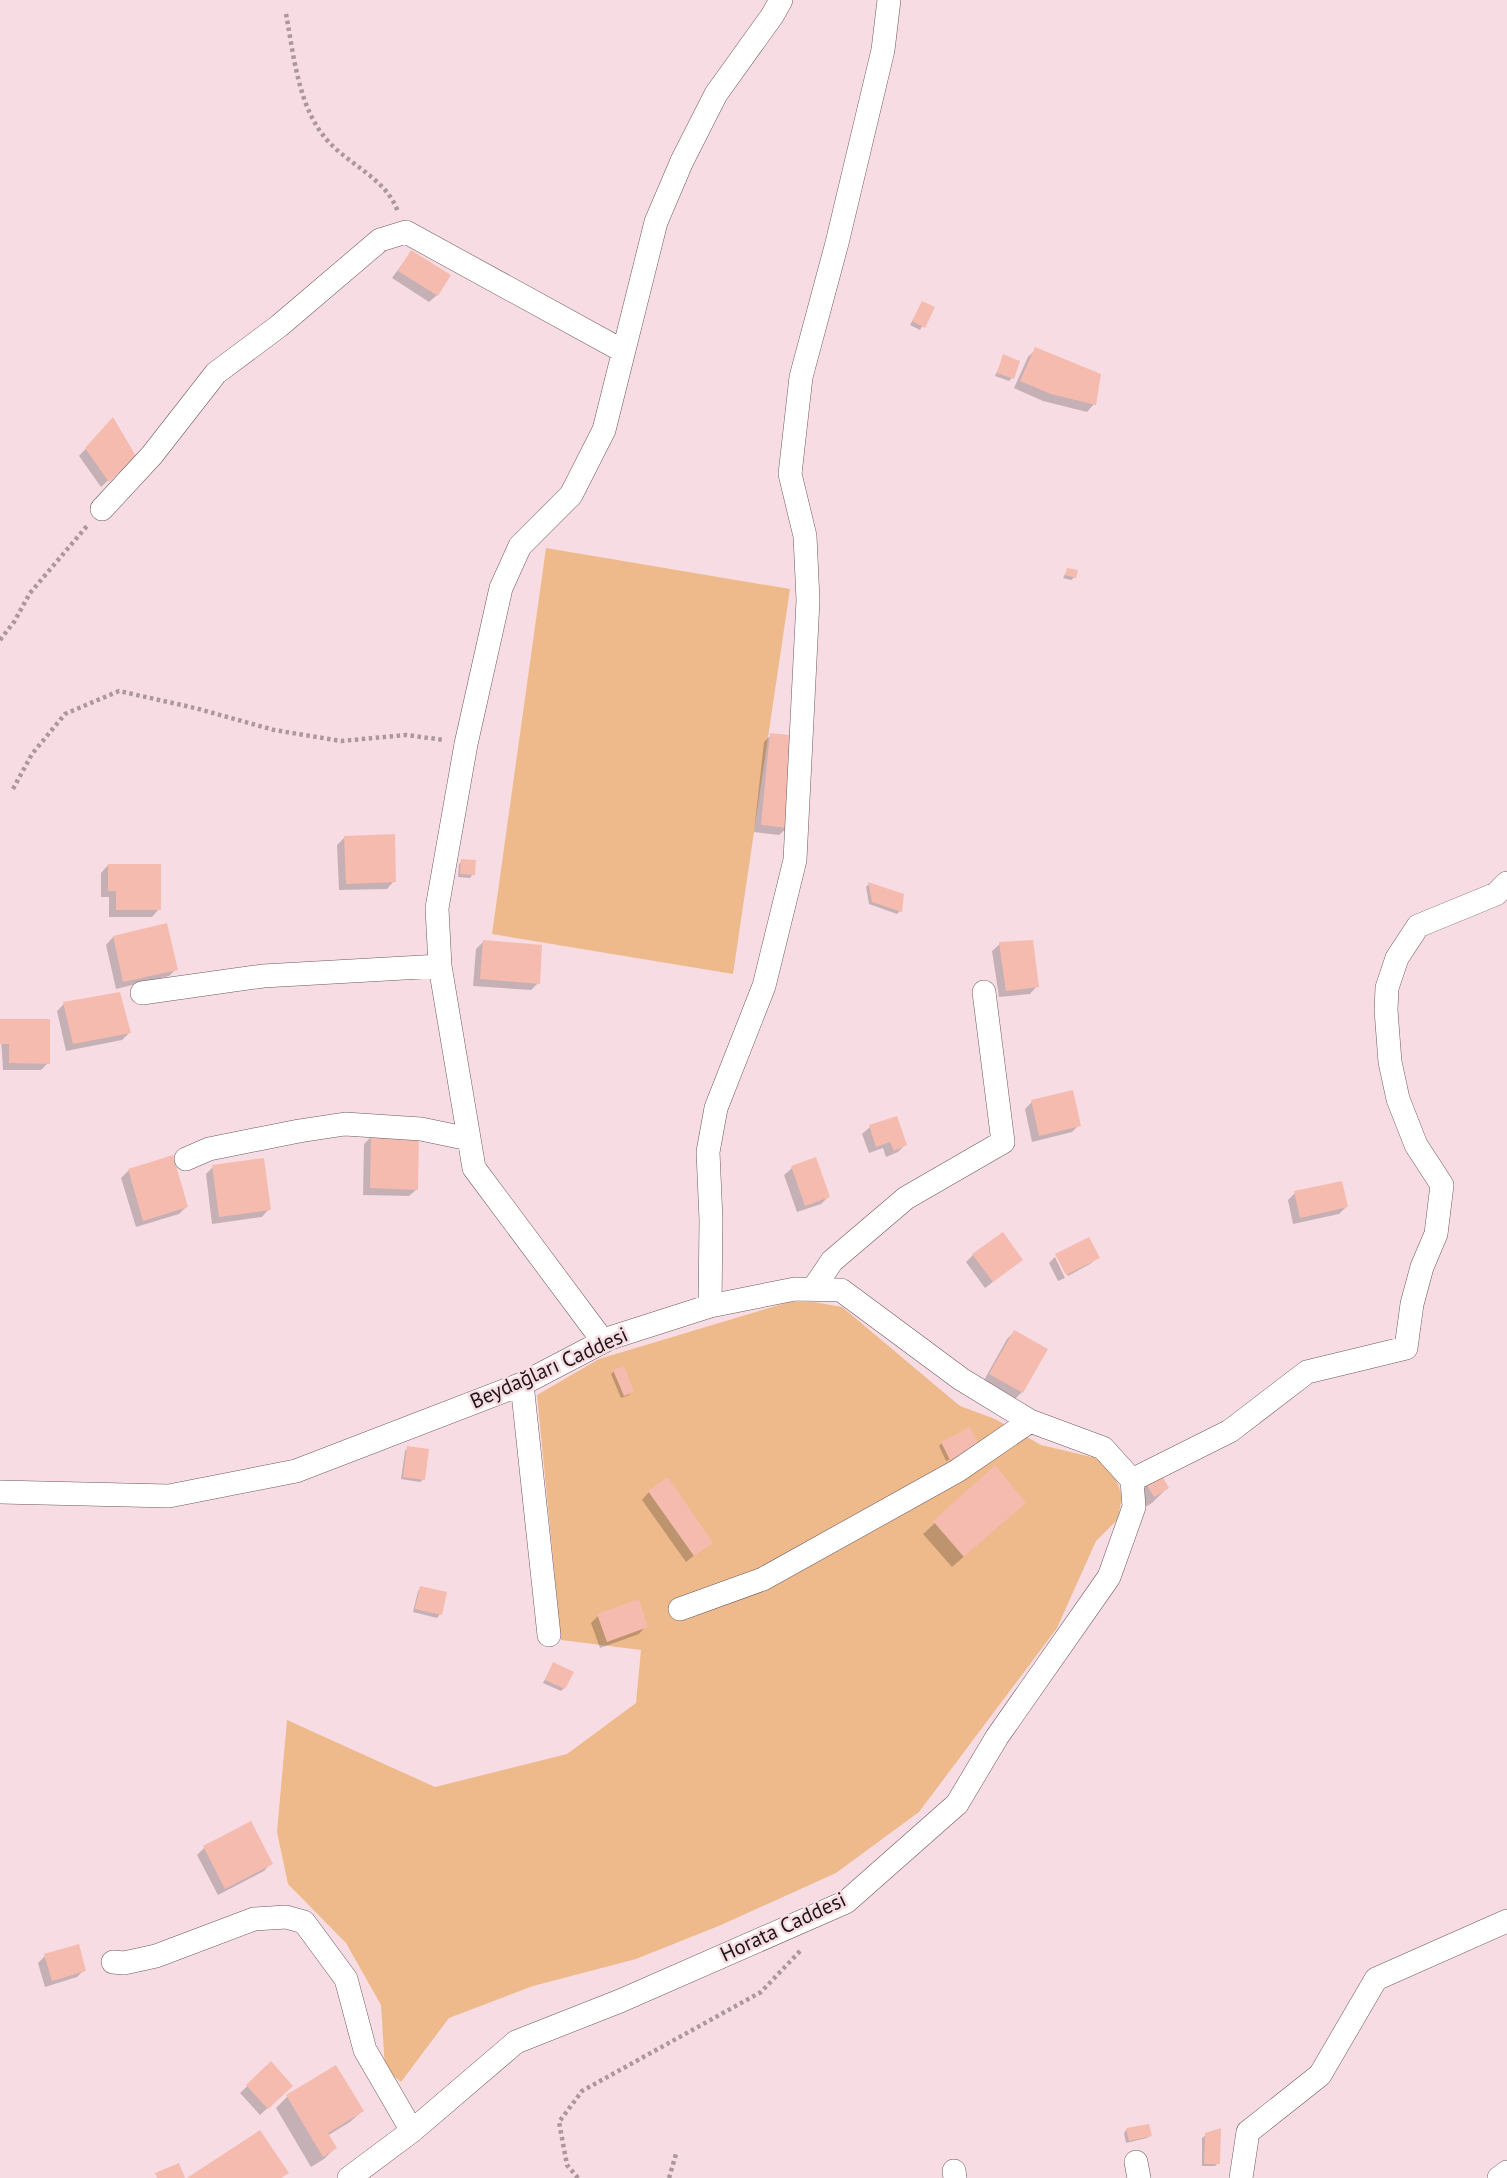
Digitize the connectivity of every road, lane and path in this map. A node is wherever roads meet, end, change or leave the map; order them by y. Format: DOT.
graph roads {
  1 [pos="781,0"];
  2 [pos="888,0"];
  3 [pos="286,14"];
  4 [pos="406,232"];
  5 [pos="623,351"];
  6 [pos="102,509"];
  7 [pos="0,640"];
  8 [pos="466,744"];
  9 [pos="13,789"];
  10 [pos="1507,883"];
  11 [pos="440,966"];
  12 [pos="984,992"];
  13 [pos="142,993"];
  14 [pos="469,1139"];
  15 [pos="186,1159"];
  16 [pos="813,1289"];
  17 [pos="710,1306"];
  18 [pos="603,1341"];
  19 [pos="522,1384"];
  20 [pos="1030,1420"];
  21 [pos="1132,1479"];
  22 [pos="0,1492"];
  23 [pos="680,1609"];
  24 [pos="549,1635"];
  25 [pos="1507,1921"];
  26 [pos="808,1942"];
  27 [pos="113,1962"];
  28 [pos="412,2131"];
  29 [pos="676,2154"];
  30 [pos="1507,2172"];
  31 [pos="349,2178"];
  32 [pos="578,2178"];
  33 [pos="669,2178"];
  34 [pos="1241,2178"];
  35 [pos="1499,2178"];
  1 -- 5 [label="street"];
  2 -- 17 [label="street"];
  3 -- 4 [label="path"];
  4 -- 5 [label="street"];
  4 -- 6 [label="street"];
  5 -- 8 [label="street"];
  6 -- 7 [label="path"];
  8 -- 9 [label="path"];
  8 -- 11 [label="street"];
  10 -- 21 [label="street"];
  11 -- 13 [label="street"];
  11 -- 14 [label="street"];
  12 -- 16 [label="street"];
  14 -- 15 [label="street"];
  14 -- 18 [label="street"];
  16 -- 17 [label="street, Beydağları Caddesi"];
  16 -- 20 [label="street, Beydağları Caddesi"];
  17 -- 18 [label="street, Beydağları Caddesi"];
  18 -- 19 [label="street, Beydağları Caddesi"];
  19 -- 22 [label="street, Beydağları Caddesi"];
  19 -- 24 [label="street"];
  20 -- 21 [label="street, Beydağları Caddesi"];
  20 -- 23 [label="street"];
  21 -- 28 [label="street, Horata Caddesi"];
  25 -- 34 [label="street"];
  26 -- 32 [label="path"];
  27 -- 28 [label="street"];
  28 -- 31 [label="street, Horata Caddesi"];
  29 -- 33 [label="path"];
  30 -- 35 [label="street"];
}
